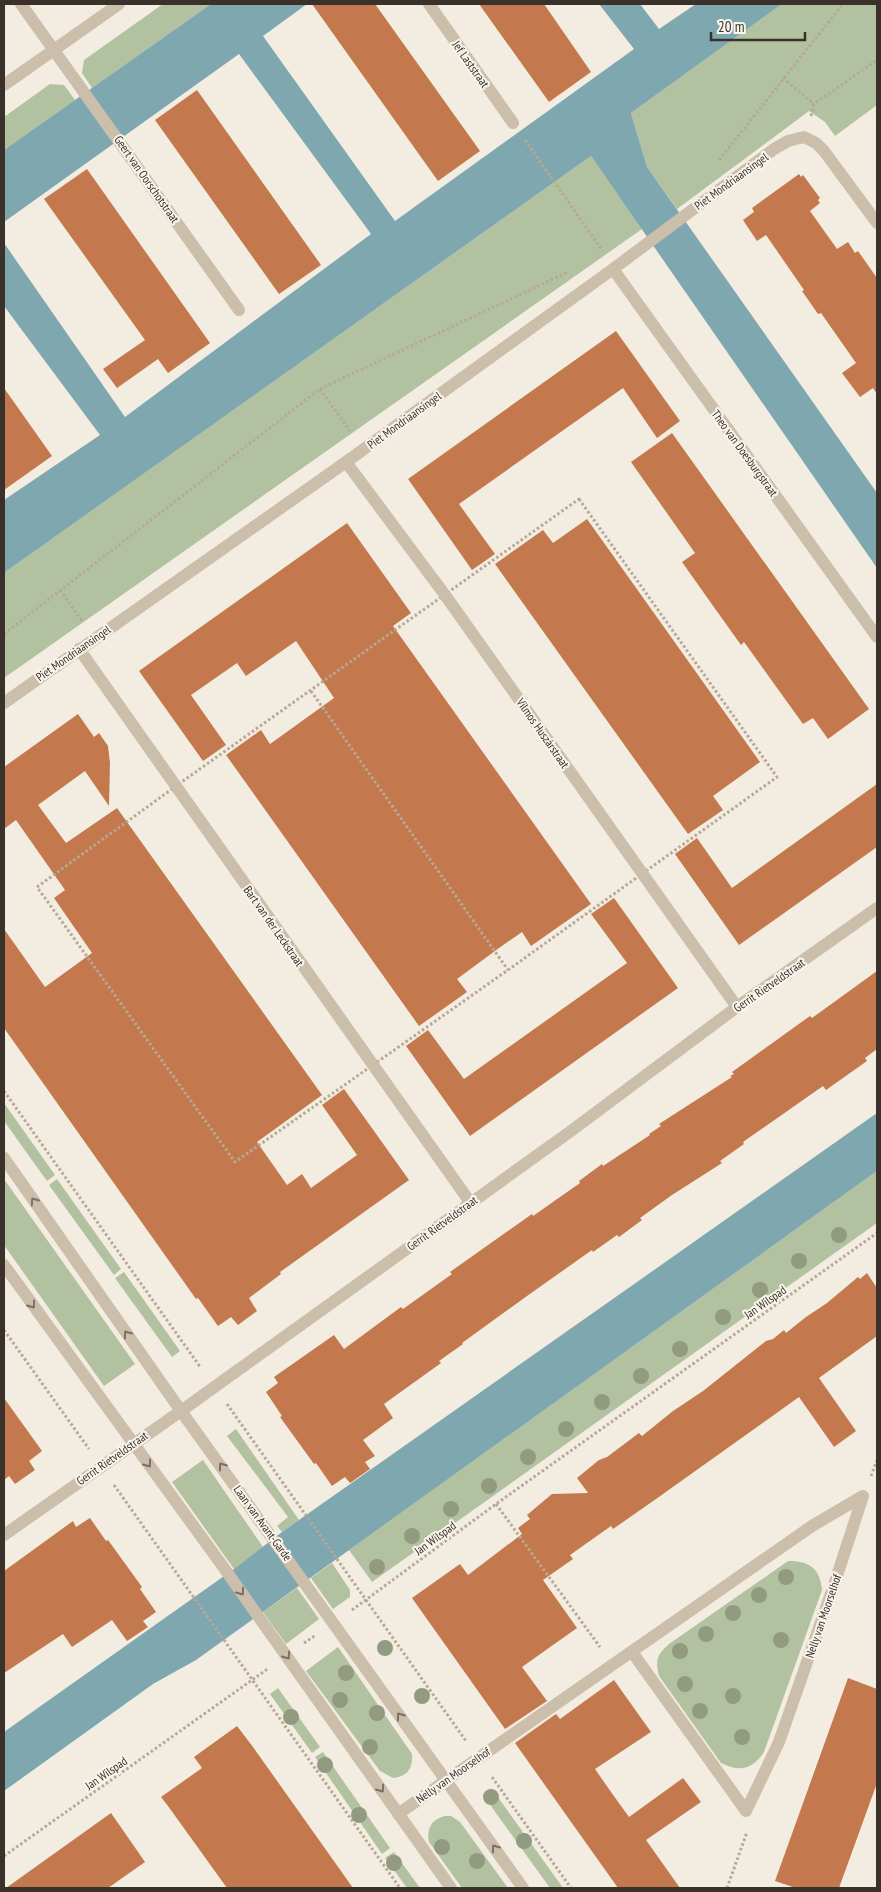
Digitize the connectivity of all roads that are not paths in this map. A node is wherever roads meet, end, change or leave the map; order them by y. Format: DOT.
graph roads {
  1 [pos="21,4"];
  2 [pos="119,4"];
  3 [pos="429,4"];
  4 [pos="54,49"];
  5 [pos="4,85"];
  6 [pos="513,124"];
  7 [pos="877,223"];
  8 [pos="613,269"];
  9 [pos="239,310"];
  10 [pos="346,462"];
  11 [pos="877,637"];
  12 [pos="79,649"];
  13 [pos="4,703"];
  14 [pos="877,908"];
  15 [pos="737,1007"];
  16 [pos="4,1158"];
  17 [pos="470,1202"];
  18 [pos="4,1265"];
  19 [pos="181,1410"];
  20 [pos="133,1444"];
  21 [pos="4,1535"];
  22 [pos="632,1652"];
  23 [pos="446,1780"];
  24 [pos="398,1814"];
  25 [pos="451,1888"];
  26 [pos="523,1888"];
  1 -- 4 [label="street, Geert van Oorschotstraat"];
  2 -- 4 [label="street"];
  3 -- 6 [label="street, Jef Laststraat"];
  4 -- 5 [label="street"];
  4 -- 9 [label="street, Geert van Oorschotstraat"];
  7 -- 8 [label="street, Piet Mondriaansingel"];
  8 -- 10 [label="street, Piet Mondriaansingel"];
  8 -- 11 [label="street, Theo van Doesburgstraat"];
  10 -- 12 [label="street, Piet Mondriaansingel"];
  10 -- 15 [label="street, Vilmos Huszárstraat"];
  12 -- 13 [label="street, Piet Mondriaansingel"];
  12 -- 17 [label="street, Bart van der Leckstraat"];
  14 -- 15 [label="street, Gerrit Rietveldstraat"];
  15 -- 17 [label="street, Gerrit Rietveldstraat"];
  19 -- 16 [label="street, Laan van Avant-Garde, one-way"];
  17 -- 19 [label="street, Gerrit Rietveldstraat"];
  18 -- 20 [label="street, one-way"];
  19 -- 20 [label="street, Gerrit Rietveldstraat"];
  23 -- 19 [label="street, Laan van Avant-Garde, one-way"];
  20 -- 21 [label="street, Gerrit Rietveldstraat"];
  20 -- 24 [label="street, one-way"];
  22 -- 22 [label="street, Nelly van Moorselhof"];
  22 -- 23 [label="street, Nelly van Moorselhof"];
  23 -- 24 [label="street, Nelly van Moorselhof"];
  26 -- 23 [label="street, Laan van Avant-Garde, one-way"];
  24 -- 25 [label="street"];
}
